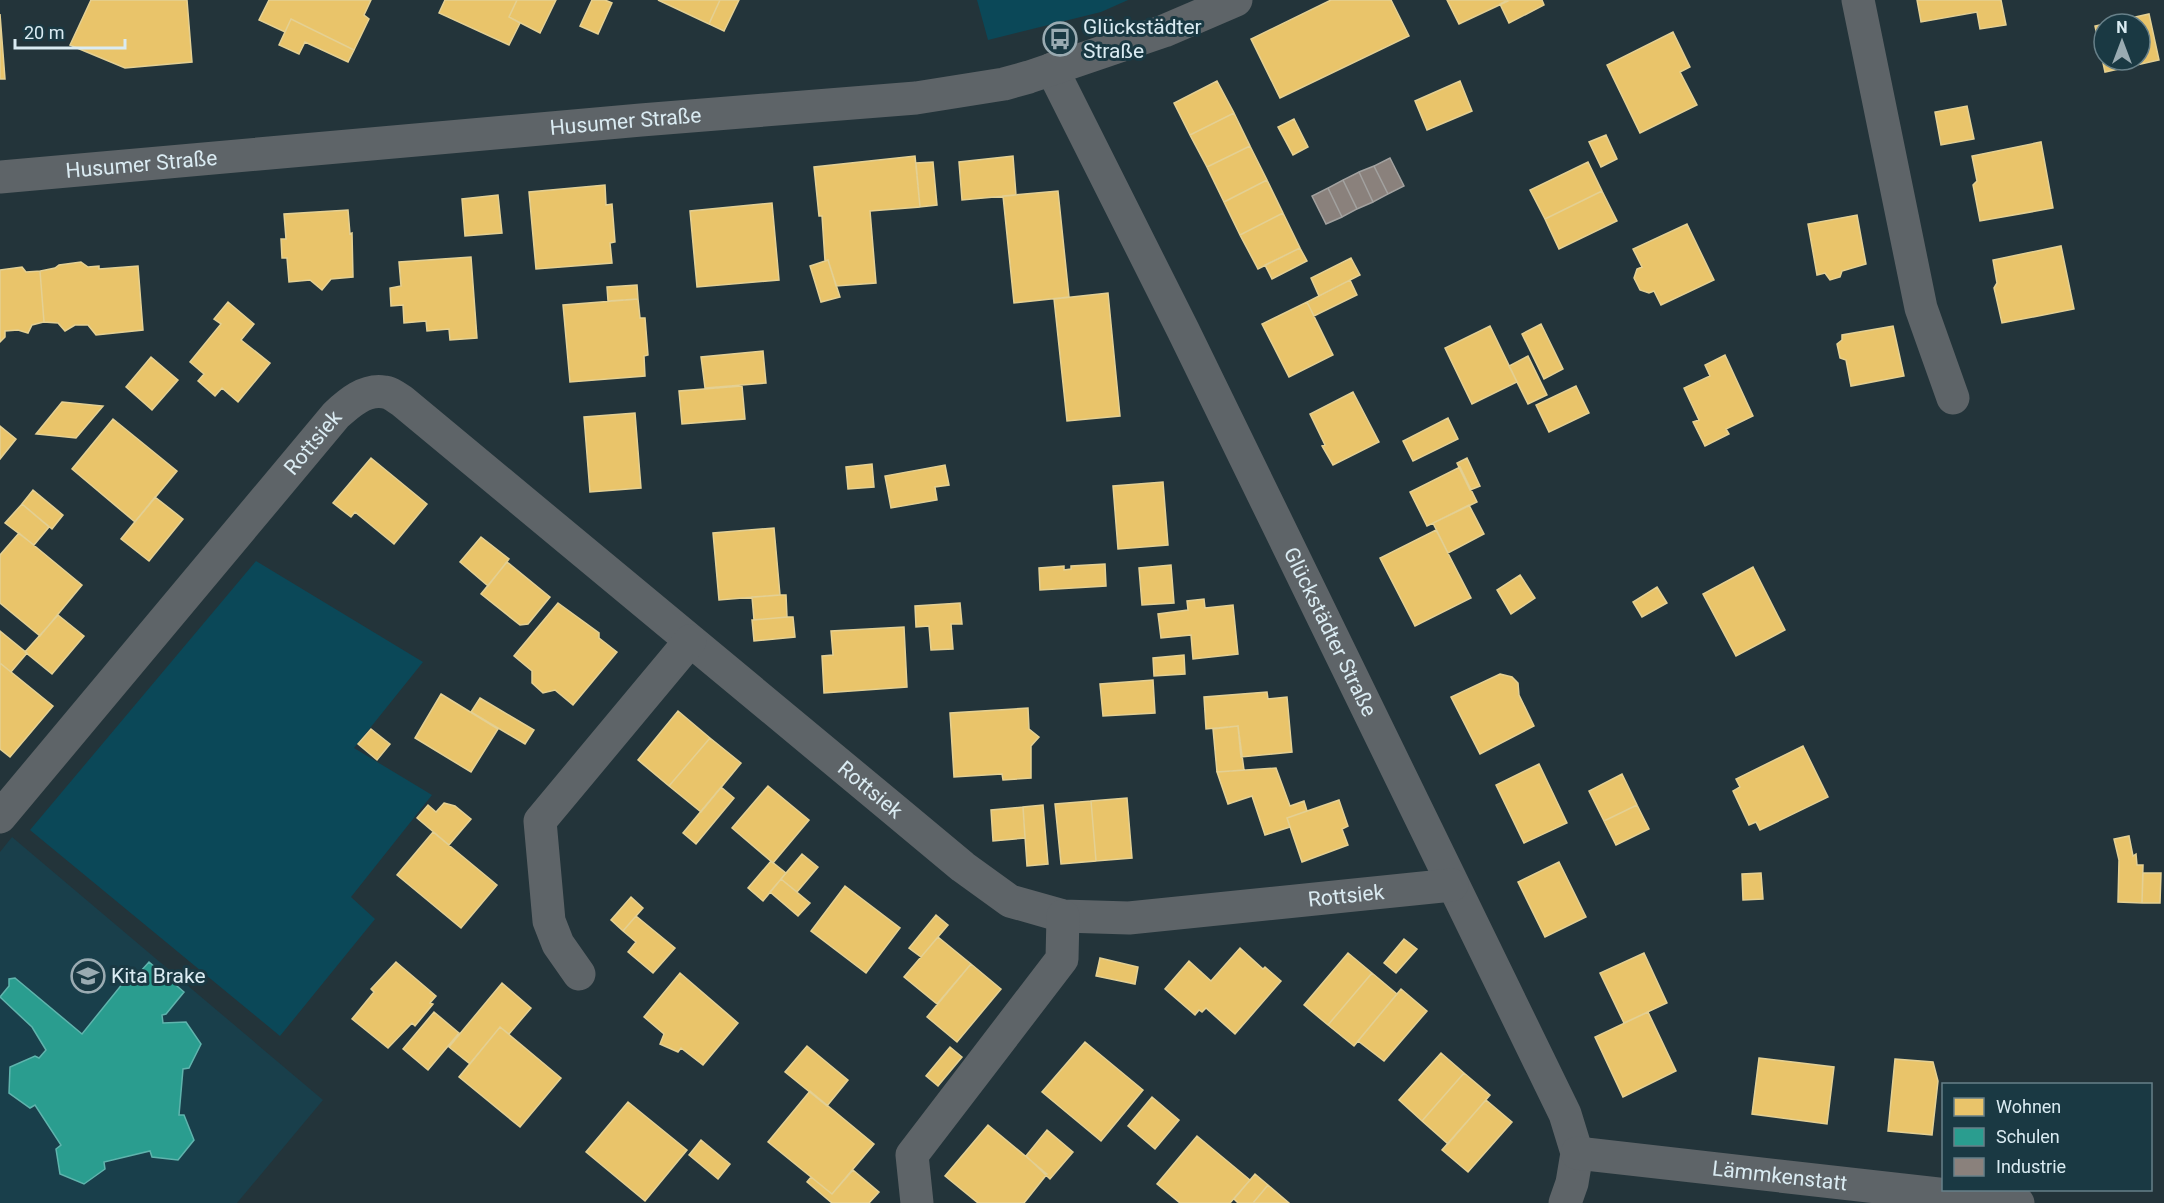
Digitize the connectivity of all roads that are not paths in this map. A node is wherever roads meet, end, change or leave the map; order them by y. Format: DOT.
graph roads {
  1 [pos="1858,0"];
  2 [pos="1229,2"];
  3 [pos="1052,69"];
  4 [pos="0,177"];
  5 [pos="1953,398"];
  6 [pos="690,641"];
  7 [pos="0,816"];
  8 [pos="1452,885"];
  9 [pos="1063,916"];
  10 [pos="579,974"];
  11 [pos="1577,1154"];
  12 [pos="917,1203"];
  13 [pos="1565,1203"];
  14 [pos="2018,1203"];
  1 -- 5 [label="street"];
  2 -- 3 [label="street, Husumer Straße"];
  3 -- 4 [label="street, Husumer Straße"];
  3 -- 8 [label="street, Glückstädter Straße"];
  6 -- 7 [label="street, Rottsiek"];
  6 -- 9 [label="street, Rottsiek"];
  6 -- 10 [label="street"];
  8 -- 9 [label="street, Rottsiek"];
  8 -- 11 [label="street, Glückstädter Straße"];
  9 -- 12 [label="street"];
  11 -- 13 [label="street, Glückstädter Straße"];
  11 -- 14 [label="street, Lämmkenstatt"];
}
